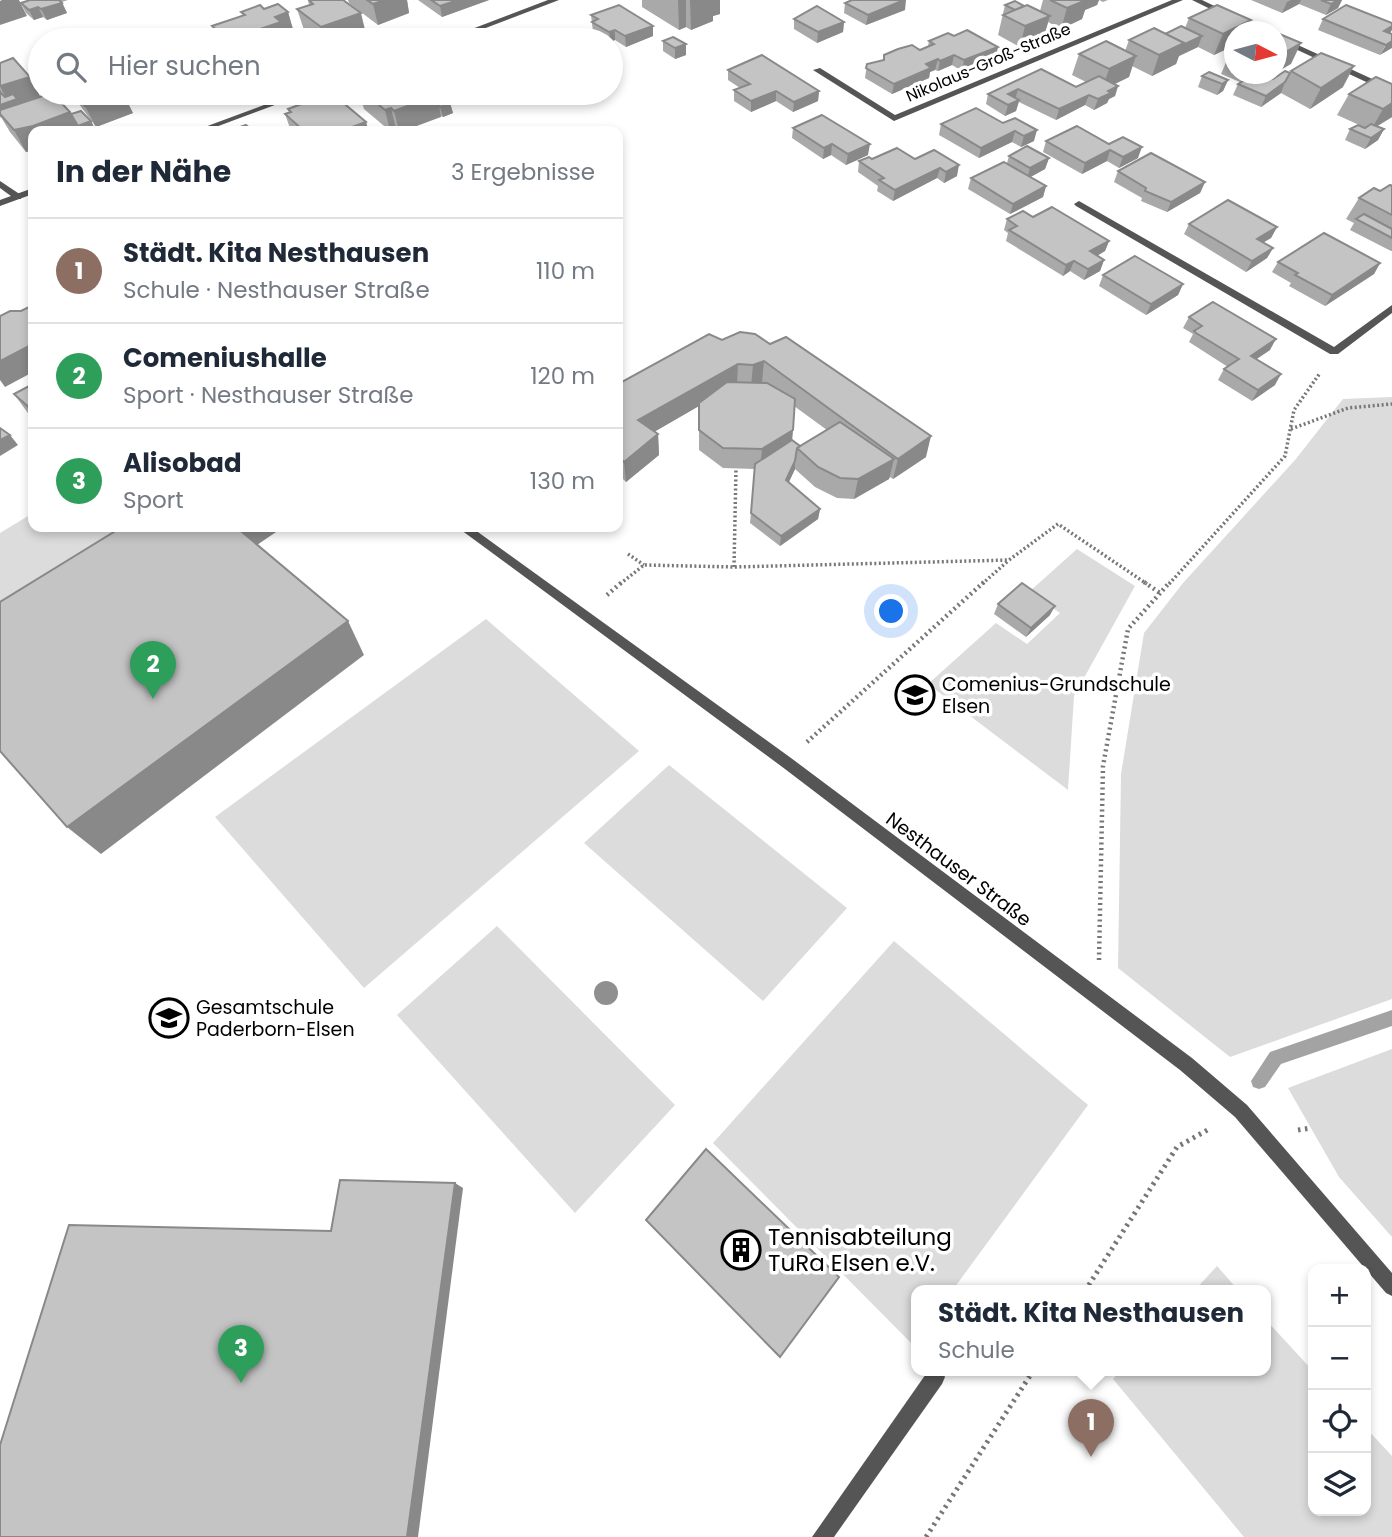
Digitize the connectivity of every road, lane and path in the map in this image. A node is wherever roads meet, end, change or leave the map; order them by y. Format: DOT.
graph roads {
  1 [pos="555,0"];
  2 [pos="1179,0"];
  3 [pos="1196,0"];
  4 [pos="1241,21"];
  5 [pos="479,28"];
  6 [pos="1287,42"];
  7 [pos="817,70"];
  8 [pos="1392,91"];
  9 [pos="270,105"];
  10 [pos="212,126"];
  11 [pos="0,184"];
  12 [pos="28,195"];
  13 [pos="18,197"];
  14 [pos="0,203"];
  15 [pos="1079,204"];
  16 [pos="1392,307"];
  17 [pos="1334,352"];
  18 [pos="1392,404"];
  19 [pos="1291,429"];
  20 [pos="736,469"];
  21 [pos="470,532"];
  22 [pos="628,554"];
  23 [pos="1009,560"];
  24 [pos="643,565"];
  25 [pos="734,567"];
  26 [pos="1160,593"];
  27 [pos="582,615"];
  28 [pos="786,762"];
  29 [pos="1098,999"];
  30 [pos="1241,1111"];
  31 [pos="1089,1285"];
  32 [pos="1392,1287"];
  33 [pos="1030,1376"];
  34 [pos="935,1377"];
  35 [pos="822,1537"];
  36 [pos="926,1537"];
  1 -- 5 [label="street"];
  2 -- 7 [label="street, Nikolaus-Groß-Straße"];
  3 -- 4 [label="street"];
  6 -- 8 [label="street"];
  9 -- 10 [label="street"];
  11 -- 13 [label="street"];
  12 -- 13 [label="street"];
  13 -- 14 [label="street"];
  15 -- 17 [label="street"];
  16 -- 17 [label="street"];
  17 -- 19 [label="path"];
  18 -- 19 [label="path"];
  19 -- 26 [label="path"];
  20 -- 25 [label="path"];
  21 -- 27 [label="street, Nesthauser Straße"];
  22 -- 24 [label="path"];
  23 -- 25 [label="path"];
  23 -- 26 [label="path"];
  23 -- 28 [label="path"];
  24 -- 25 [label="path"];
  24 -- 27 [label="path"];
  26 -- 29 [label="path"];
  27 -- 28 [label="street, Nesthauser Straße"];
  28 -- 29 [label="street, Nesthauser Straße"];
  29 -- 30 [label="street, Nesthauser Straße"];
  30 -- 31 [label="path"];
  30 -- 32 [label="street, Nesthauser Straße"];
  33 -- 36 [label="path"];
  34 -- 35 [label="street"];
}
